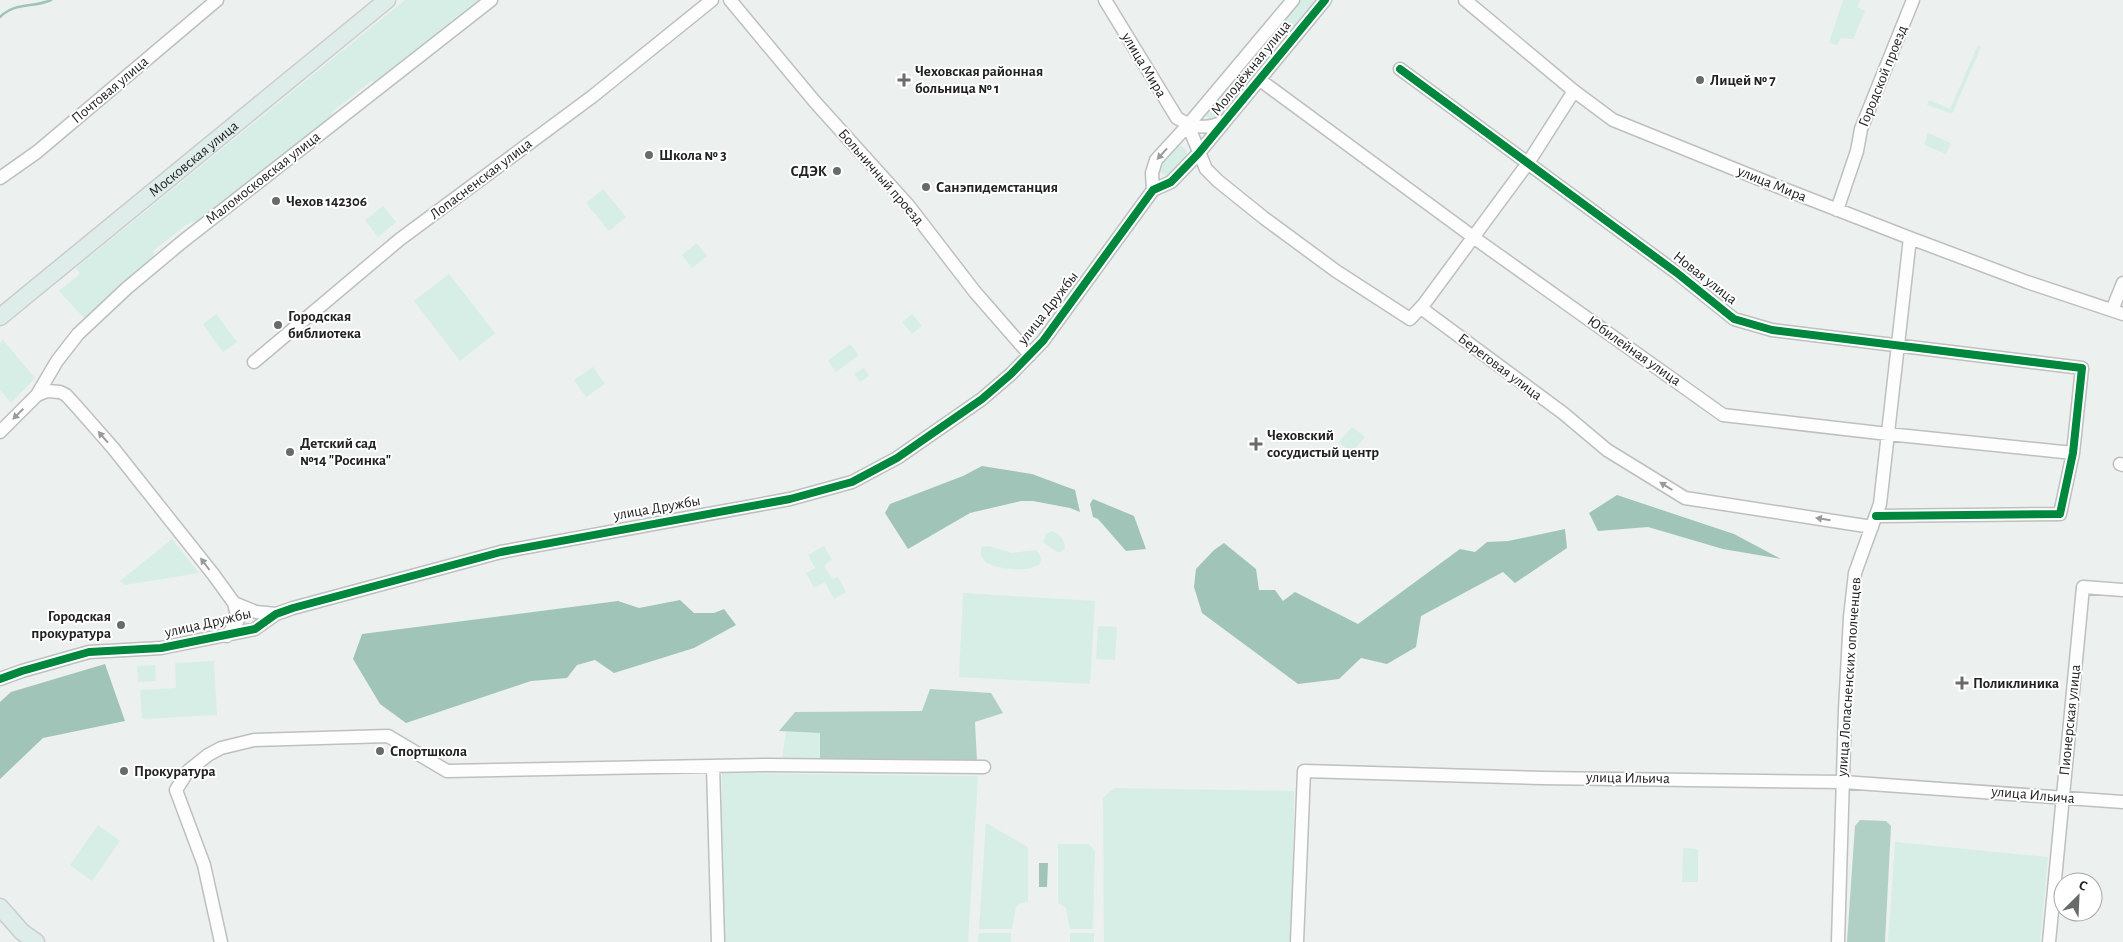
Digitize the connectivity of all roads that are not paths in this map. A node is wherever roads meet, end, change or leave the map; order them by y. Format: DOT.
graph roads {
  1 [pos="217,0"];
  2 [pos="387,0"];
  3 [pos="491,0"];
  4 [pos="712,0"];
  5 [pos="730,0"];
  6 [pos="1105,0"];
  7 [pos="1293,0"];
  8 [pos="1325,0"];
  9 [pos="1465,0"];
  10 [pos="1913,0"];
  11 [pos="1400,69"];
  12 [pos="1260,80"];
  13 [pos="1574,91"];
  14 [pos="1204,107"];
  15 [pos="1223,122"];
  16 [pos="1188,125"];
  17 [pos="1198,154"];
  18 [pos="1528,163"];
  19 [pos="0,176"];
  20 [pos="1153,190"];
  21 [pos="1837,210"];
  22 [pos="1474,237"];
  23 [pos="1910,238"];
  24 [pos="2123,283"];
  25 [pos="1421,308"];
  26 [pos="2118,312"];
  27 [pos="0,317"];
  28 [pos="1896,346"];
  29 [pos="1030,355"];
  30 [pos="254,362"];
  31 [pos="50,372"];
  32 [pos="60,392"];
  33 [pos="37,395"];
  34 [pos="0,432"];
  35 [pos="1888,434"];
  36 [pos="2073,452"];
  37 [pos="1874,522"];
  38 [pos="2123,590"];
  39 [pos="234,603"];
  40 [pos="276,614"];
  41 [pos="227,636"];
  42 [pos="0,679"];
  43 [pos="713,766"];
  44 [pos="984,767"];
  45 [pos="1843,782"];
  46 [pos="2062,798"];
  47 [pos="2123,802"];
  48 [pos="0,907"];
  49 [pos="36,942"];
  50 [pos="221,942"];
  51 [pos="718,942"];
  52 [pos="1297,942"];
  53 [pos="1838,942"];
  54 [pos="2049,942"];
  1 -- 19 [label="street, Почтовая улица"];
  2 -- 27 [label="main road, Московская улица"];
  3 -- 31 [label="street, Маломосковская улица"];
  4 -- 30 [label="street, Лопасненская улица"];
  5 -- 29 [label="street, Больничный проезд"];
  6 -- 16 [label="street, улица Мира"];
  7 -- 14 [label="street, Молодёжная улица"];
  8 -- 12 [label="street, Молодёжная улица"];
  9 -- 13 [label="street, улица Мира"];
  10 -- 21 [label="street, Городской проезд"];
  11 -- 18 [label="street, Новая улица"];
  12 -- 15 [label="street, Молодёжная улица"];
  12 -- 22 [label="street, Юбилейная улица"];
  13 -- 18 [label="street"];
  13 -- 21 [label="street, улица Мира"];
  14 -- 15 [label="street, Молодёжная улица"];
  14 -- 16 [label="street, Молодёжная улица"];
  15 -- 16 [label="street, Молодёжная улица"];
  15 -- 17 [label="street, Молодёжная улица"];
  16 -- 17 [label="street"];
  16 -- 20 [label="street, one-way"];
  17 -- 20 [label="street, улица Дружбы"];
  17 -- 25 [label="street"];
  18 -- 22 [label="street"];
  18 -- 28 [label="street, Новая улица"];
  20 -- 29 [label="street, улица Дружбы"];
  21 -- 23 [label="street, улица Мира"];
  22 -- 25 [label="street"];
  22 -- 35 [label="street, Юбилейная улица"];
  23 -- 26 [label="street, улица Мира"];
  23 -- 28 [label="street, улица Лопасненских ополченцев"];
  24 -- 26 [label="street"];
  37 -- 25 [label="street, Береговая улица, one-way"];
  28 -- 35 [label="street, улица Лопасненских ополченцев"];
  28 -- 36 [label="street, Новая улица"];
  29 -- 40 [label="street, улица Дружбы"];
  31 -- 32 [label="street"];
  31 -- 33 [label="street"];
  32 -- 33 [label="street"];
  39 -- 32 [label="street, улица Дружбы, one-way"];
  33 -- 34 [label="street, one-way"];
  35 -- 36 [label="street, Юбилейная улица"];
  35 -- 37 [label="street, улица Лопасненских ополченцев"];
  36 -- 37 [label="street, Береговая улица"];
  37 -- 45 [label="street, улица Лопасненских ополченцев"];
  38 -- 46 [label="street, Пионерская улица"];
  39 -- 40 [label="street, улица Дружбы"];
  39 -- 41 [label="street, улица Дружбы"];
  40 -- 41 [label="street, улица Дружбы"];
  41 -- 42 [label="street, улица Дружбы"];
  43 -- 44 [label="street"];
  43 -- 50 [label="street"];
  43 -- 51 [label="street"];
  45 -- 46 [label="street, улица Ильича"];
  45 -- 52 [label="street, улица Ильича"];
  45 -- 53 [label="street, улица Лопасненских ополченцев"];
  46 -- 47 [label="street, улица Ильича"];
  46 -- 54 [label="street, Пионерская улица"];
  48 -- 49 [label="main road"];
}
